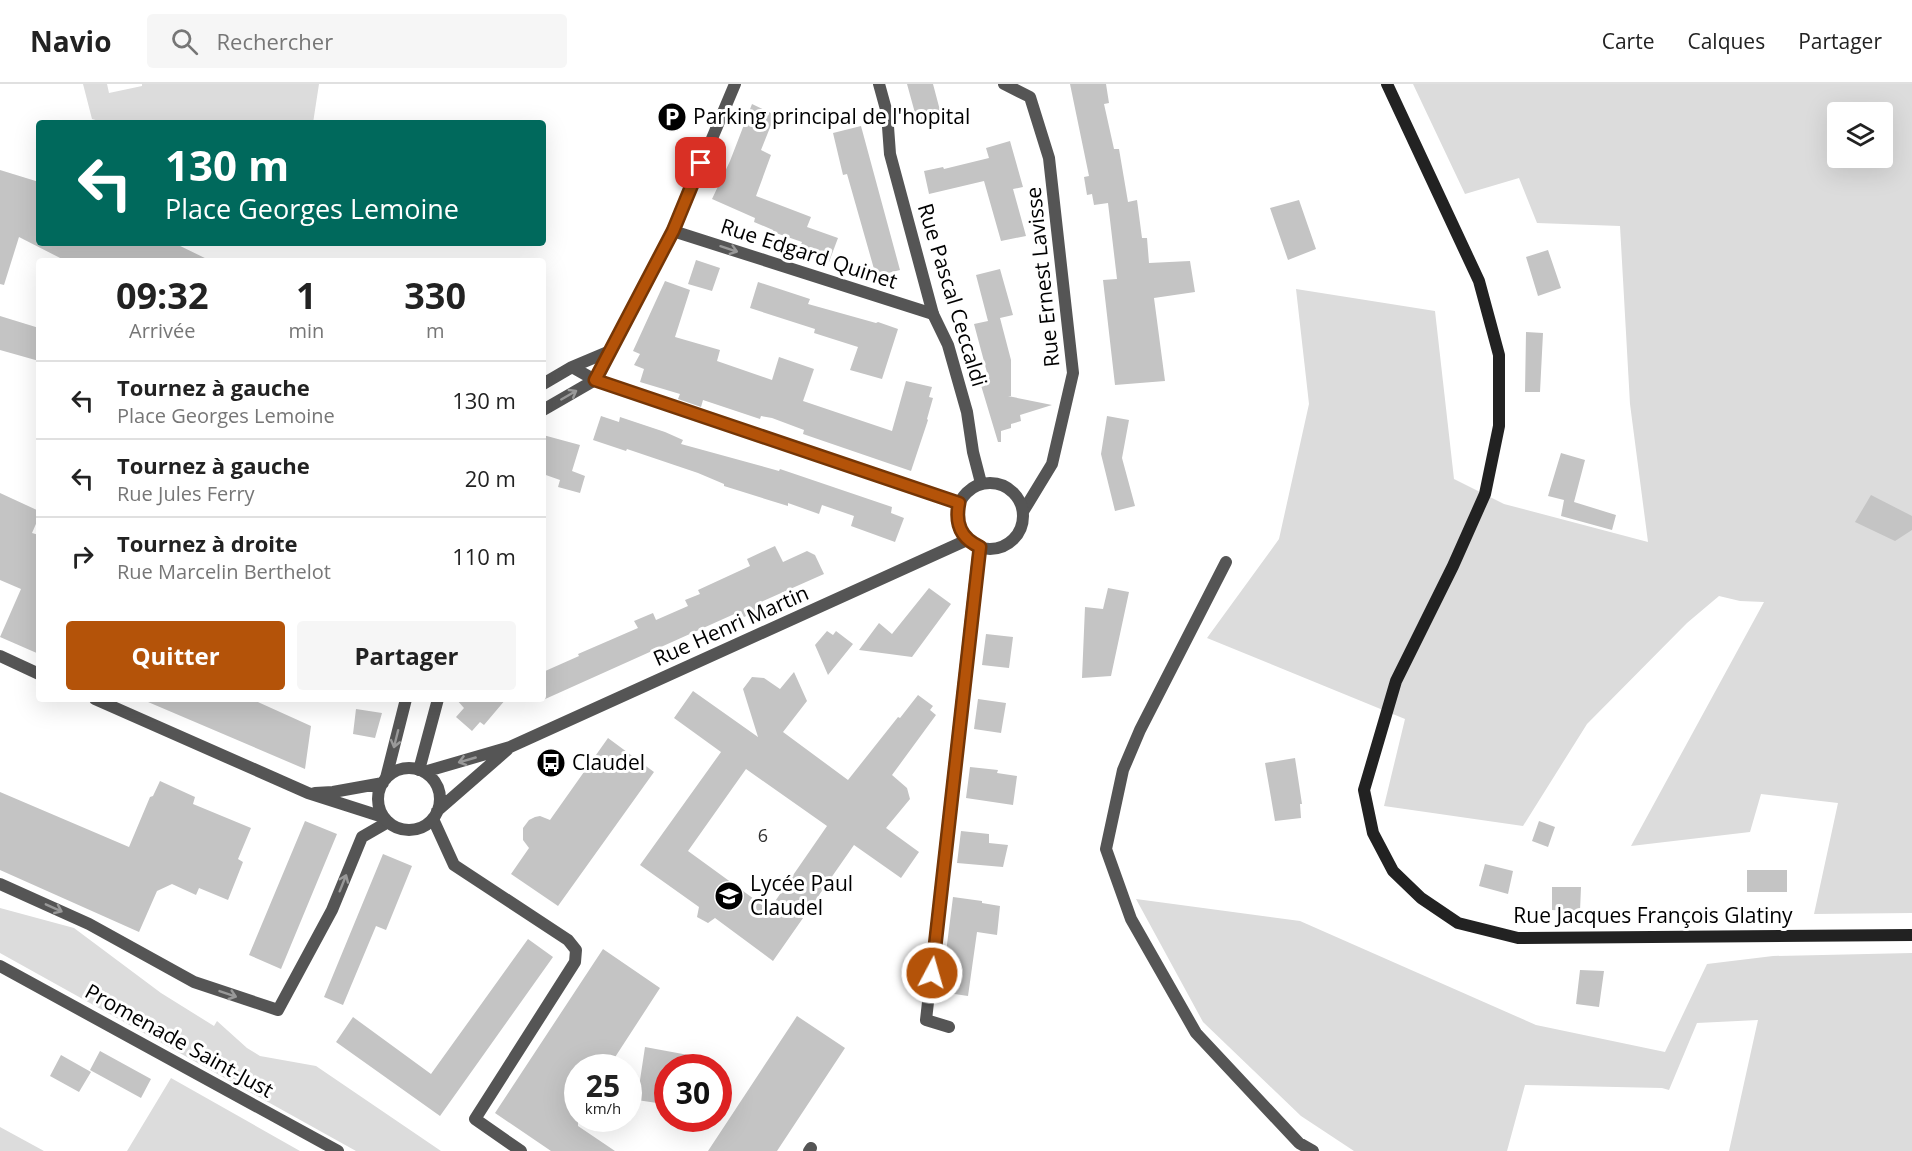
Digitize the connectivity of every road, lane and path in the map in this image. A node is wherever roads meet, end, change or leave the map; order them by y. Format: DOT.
graph roads {
  1 [pos="735,84"];
  2 [pos="879,84"];
  3 [pos="1004,84"];
  4 [pos="1387,84"];
  5 [pos="673,231"];
  6 [pos="933,314"];
  7 [pos="610,351"];
  8 [pos="572,367"];
  9 [pos="595,380"];
  10 [pos="546,382"];
  11 [pos="546,408"];
  12 [pos="981,483"];
  13 [pos="959,503"];
  14 [pos="1024,510"];
  15 [pos="967,540"];
  16 [pos="980,547"];
  17 [pos="1226,562"];
  18 [pos="0,656"];
  19 [pos="36,673"];
  20 [pos="102,702"];
  21 [pos="405,702"];
  22 [pos="437,702"];
  23 [pos="510,747"];
  24 [pos="422,771"];
  25 [pos="384,780"];
  26 [pos="308,793"];
  27 [pos="435,815"];
  28 [pos="386,819"];
  29 [pos="0,884"];
  30 [pos="1912,935"];
  31 [pos="0,966"];
  32 [pos="949,1027"];
  33 [pos="338,1151"];
  34 [pos="521,1151"];
  35 [pos="1313,1151"];
  1 -- 5 [label="street"];
  2 -- 6 [label="street, Rue Pascal Ceccaldi"];
  3 -- 14 [label="street, Rue Ernest Lavisse"];
  4 -- 30 [label="main road, Rue Jacques François Glatiny"];
  5 -- 6 [label="street, Rue Edgard Quinet, one-way"];
  5 -- 7 [label="street"];
  6 -- 12 [label="street, Rue Pascal Ceccaldi"];
  7 -- 8 [label="street"];
  7 -- 9 [label="street"];
  8 -- 9 [label="street"];
  8 -- 10 [label="street"];
  11 -- 9 [label="street, one-way"];
  9 -- 13 [label="street"];
  12 -- 13 [label="street"];
  12 -- 14 [label="street"];
  13 -- 15 [label="street"];
  14 -- 16 [label="street"];
  15 -- 16 [label="street"];
  15 -- 23 [label="street, Rue Henri Martin"];
  16 -- 32 [label="street"];
  17 -- 35 [label="street"];
  18 -- 19 [label="street"];
  20 -- 26 [label="street"];
  21 -- 25 [label="street, one-way"];
  22 -- 24 [label="street"];
  23 -- 24 [label="street, Rue Henri Martin, one-way"];
  23 -- 27 [label="street, Rue Henri Martin"];
  24 -- 25 [label="street"];
  24 -- 27 [label="street"];
  25 -- 26 [label="street"];
  25 -- 28 [label="street"];
  26 -- 28 [label="street"];
  27 -- 28 [label="street"];
  27 -- 34 [label="street"];
  29 -- 28 [label="street, one-way"];
  31 -- 33 [label="street, Promenade Saint-Just"];
}
